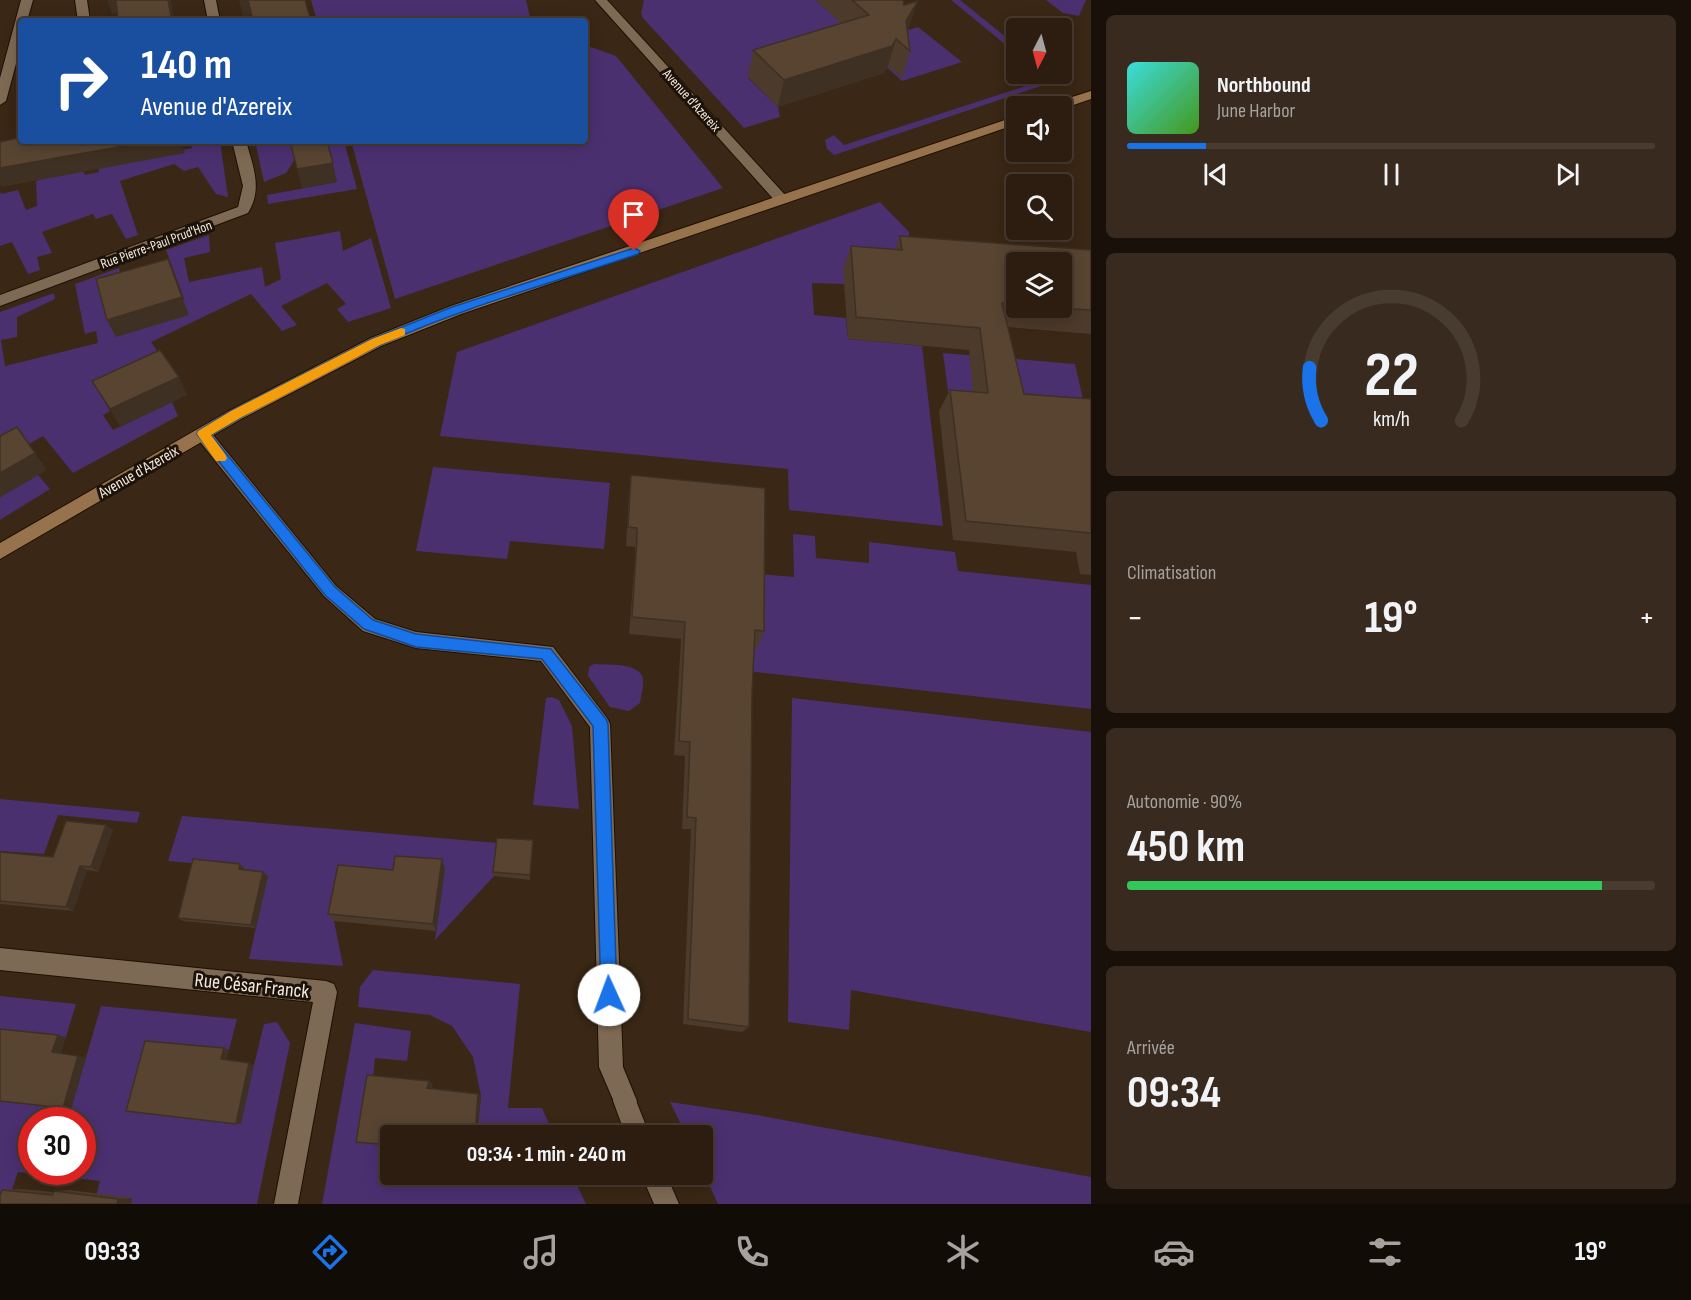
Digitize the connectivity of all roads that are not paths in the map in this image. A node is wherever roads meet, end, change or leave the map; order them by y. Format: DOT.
graph roads {
  1 [pos="27,0"];
  2 [pos="81,0"];
  3 [pos="210,0"];
  4 [pos="601,0"];
  5 [pos="22,18"];
  6 [pos="84,18"];
  7 [pos="213,18"];
  8 [pos="18,33"];
  9 [pos="1091,95"];
  10 [pos="0,101"];
  11 [pos="1072,101"];
  12 [pos="1006,124"];
  13 [pos="240,144"];
  14 [pos="782,200"];
  15 [pos="0,301"];
  16 [pos="203,434"];
  17 [pos="0,552"];
  18 [pos="0,959"];
  19 [pos="634,1125"];
  20 [pos="658,1185"];
  21 [pos="286,1204"];
  22 [pos="667,1204"];
  1 -- 5 [label="street"];
  2 -- 6 [label="street"];
  3 -- 7 [label="street"];
  4 -- 14 [label="street, Avenue d'Azereix"];
  8 -- 10 [label="street"];
  9 -- 11 [label="main road"];
  12 -- 14 [label="main road, Avenue d'Azereix"];
  13 -- 15 [label="street, Rue Pierre-Paul Prud'Hon"];
  14 -- 16 [label="main road, Avenue d'Azereix"];
  16 -- 17 [label="main road, Avenue d'Azereix"];
  16 -- 19 [label="street"];
  18 -- 21 [label="street, Rue César Franck"];
  20 -- 22 [label="street"];
}
